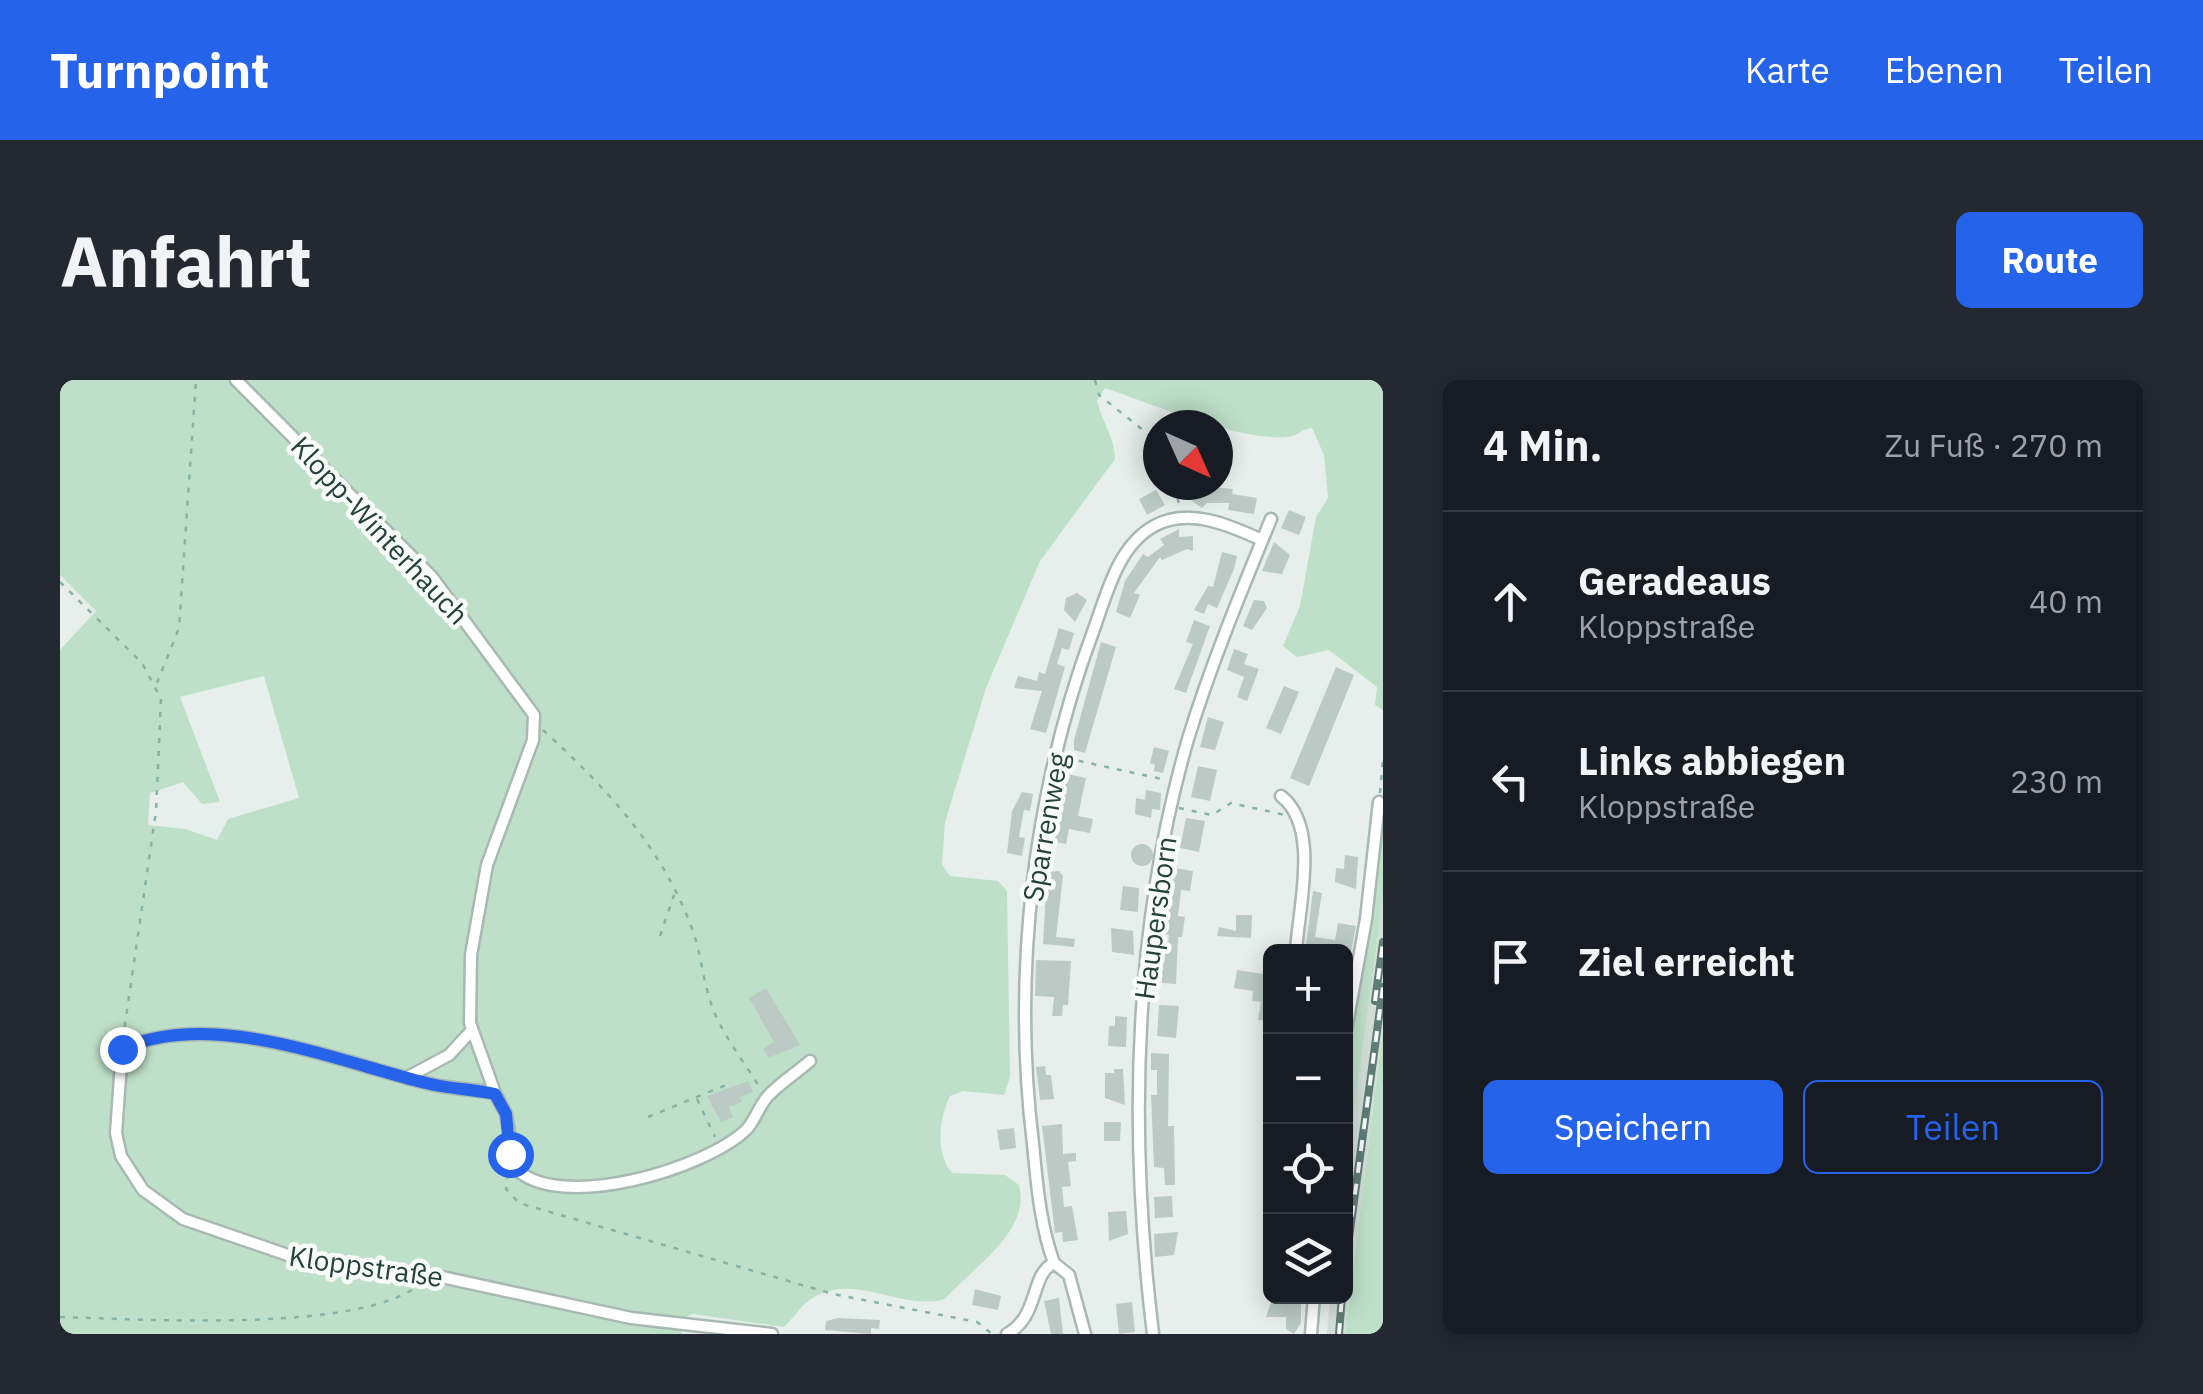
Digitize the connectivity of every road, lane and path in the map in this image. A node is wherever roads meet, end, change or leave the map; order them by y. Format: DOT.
graph roads {
  1 [pos="196,380"];
  2 [pos="236,380"];
  3 [pos="1095,380"];
  4 [pos="1143,430"];
  5 [pos="1178,500"];
  6 [pos="1181,518"];
  7 [pos="1271,519"];
  8 [pos="1262,540"];
  9 [pos="60,582"];
  10 [pos="157,684"];
  11 [pos="537,725"];
  12 [pos="1056,756"];
  13 [pos="1383,760"];
  14 [pos="1177,783"];
  15 [pos="1280,796"];
  16 [pos="1379,802"];
  17 [pos="1173,807"];
  18 [pos="1295,818"];
  19 [pos="674,892"];
  20 [pos="660,936"];
  21 [pos="1297,944"];
  22 [pos="1353,967"];
  23 [pos="472,1030"];
  24 [pos="122,1049"];
  25 [pos="810,1061"];
  26 [pos="406,1078"];
  27 [pos="731,1082"];
  28 [pos="495,1094"];
  29 [pos="696,1097"];
  30 [pos="767,1098"];
  31 [pos="648,1116"];
  32 [pos="721,1147"];
  33 [pos="515,1168"];
  34 [pos="1054,1263"];
  35 [pos="428,1274"];
  36 [pos="1313,1304"];
  37 [pos="60,1317"];
  38 [pos="772,1334"];
  39 [pos="992,1334"];
  40 [pos="1008,1334"];
  41 [pos="1085,1334"];
  42 [pos="1153,1334"];
  43 [pos="1311,1334"];
  1 -- 10 [label="path"];
  2 -- 11 [label="street, Klopp-Winterhauch"];
  3 -- 4 [label="path"];
  5 -- 6 [label="path"];
  6 -- 8 [label="street"];
  6 -- 12 [label="street, Sparrenweg"];
  7 -- 8 [label="street, Haupersborn"];
  8 -- 14 [label="street, Haupersborn"];
  9 -- 10 [label="path"];
  10 -- 24 [label="path"];
  11 -- 19 [label="path"];
  11 -- 23 [label="street"];
  12 -- 14 [label="path"];
  12 -- 34 [label="street, Sparrenweg"];
  13 -- 16 [label="path"];
  14 -- 17 [label="street, Haupersborn"];
  15 -- 18 [label="street"];
  16 -- 22 [label="street"];
  17 -- 18 [label="path"];
  17 -- 42 [label="street, Haupersborn"];
  18 -- 21 [label="street"];
  19 -- 20 [label="path"];
  19 -- 30 [label="path"];
  23 -- 26 [label="street"];
  23 -- 28 [label="street"];
  24 -- 26 [label="street"];
  24 -- 35 [label="street, Kloppstraße"];
  25 -- 30 [label="street"];
  26 -- 28 [label="street"];
  27 -- 29 [label="path"];
  28 -- 33 [label="street"];
  29 -- 31 [label="path"];
  29 -- 32 [label="path"];
  30 -- 32 [label="street"];
  32 -- 33 [label="street"];
  33 -- 39 [label="path"];
  34 -- 40 [label="street"];
  34 -- 41 [label="street, Sparrenweg"];
  35 -- 37 [label="path"];
  35 -- 38 [label="street, Kloppstraße"];
  36 -- 43 [label="street"];
}
